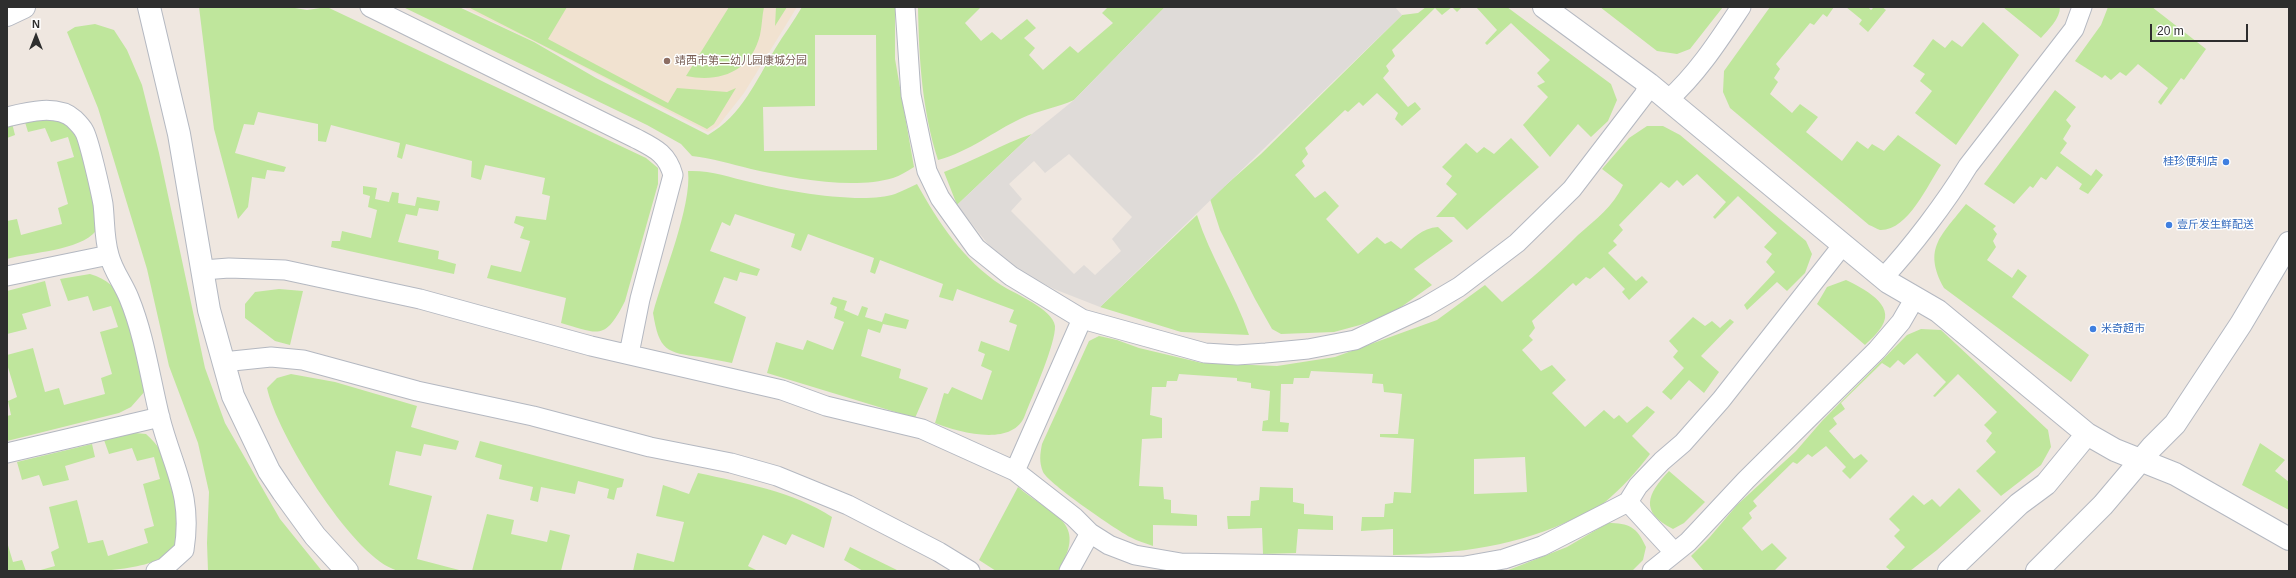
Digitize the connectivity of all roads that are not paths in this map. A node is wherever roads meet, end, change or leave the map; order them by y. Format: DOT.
graph roads {
  1 [pos="24,7"];
  2 [pos="149,7"];
  3 [pos="370,7"];
  4 [pos="905,7"];
  5 [pos="1544,7"];
  6 [pos="1741,7"];
  7 [pos="2082,7"];
  8 [pos="7,15"];
  9 [pos="1649,84"];
  10 [pos="1668,100"];
  11 [pos="7,117"];
  12 [pos="2289,243"];
  13 [pos="1842,246"];
  14 [pos="109,255"];
  15 [pos="203,270"];
  16 [pos="7,276"];
  17 [pos="1883,278"];
  18 [pos="1916,299"];
  19 [pos="1082,319"];
  20 [pos="629,354"];
  21 [pos="223,362"];
  22 [pos="160,417"];
  23 [pos="2087,434"];
  24 [pos="7,454"];
  25 [pos="2142,461"];
  26 [pos="1015,471"];
  27 [pos="1628,502"];
  28 [pos="1090,533"];
  29 [pos="2289,539"];
  30 [pos="1674,552"];
  31 [pos="1133,563"];
  32 [pos="156,571"];
  33 [pos="347,571"];
  34 [pos="970,571"];
  35 [pos="1069,571"];
  36 [pos="1652,571"];
  37 [pos="1949,571"];
  38 [pos="2037,571"];
  1 -- 8 [label="street"];
  2 -- 15 [label="street"];
  3 -- 20 [label="lane"];
  4 -- 19 [label="lane"];
  5 -- 9 [label="street"];
  6 -- 10 [label="lane"];
  7 -- 17 [label="lane"];
  9 -- 10 [label="street"];
  9 -- 19 [label="lane"];
  10 -- 13 [label="street"];
  11 -- 14 [label="lane"];
  12 -- 25 [label="street"];
  13 -- 17 [label="street"];
  13 -- 27 [label="lane"];
  14 -- 16 [label="lane"];
  14 -- 22 [label="lane"];
  15 -- 20 [label="lane"];
  15 -- 21 [label="street"];
  17 -- 18 [label="street"];
  18 -- 23 [label="street"];
  18 -- 30 [label="lane"];
  19 -- 26 [label="lane"];
  20 -- 26 [label="lane"];
  21 -- 33 [label="street"];
  21 -- 34 [label="lane"];
  22 -- 24 [label="lane"];
  22 -- 32 [label="lane"];
  23 -- 25 [label="street"];
  23 -- 37 [label="street"];
  25 -- 29 [label="street"];
  25 -- 38 [label="street"];
  26 -- 28 [label="lane"];
  27 -- 30 [label="lane"];
  27 -- 31 [label="lane"];
  28 -- 31 [label="lane"];
  28 -- 35 [label="lane"];
  30 -- 36 [label="lane"];
}
